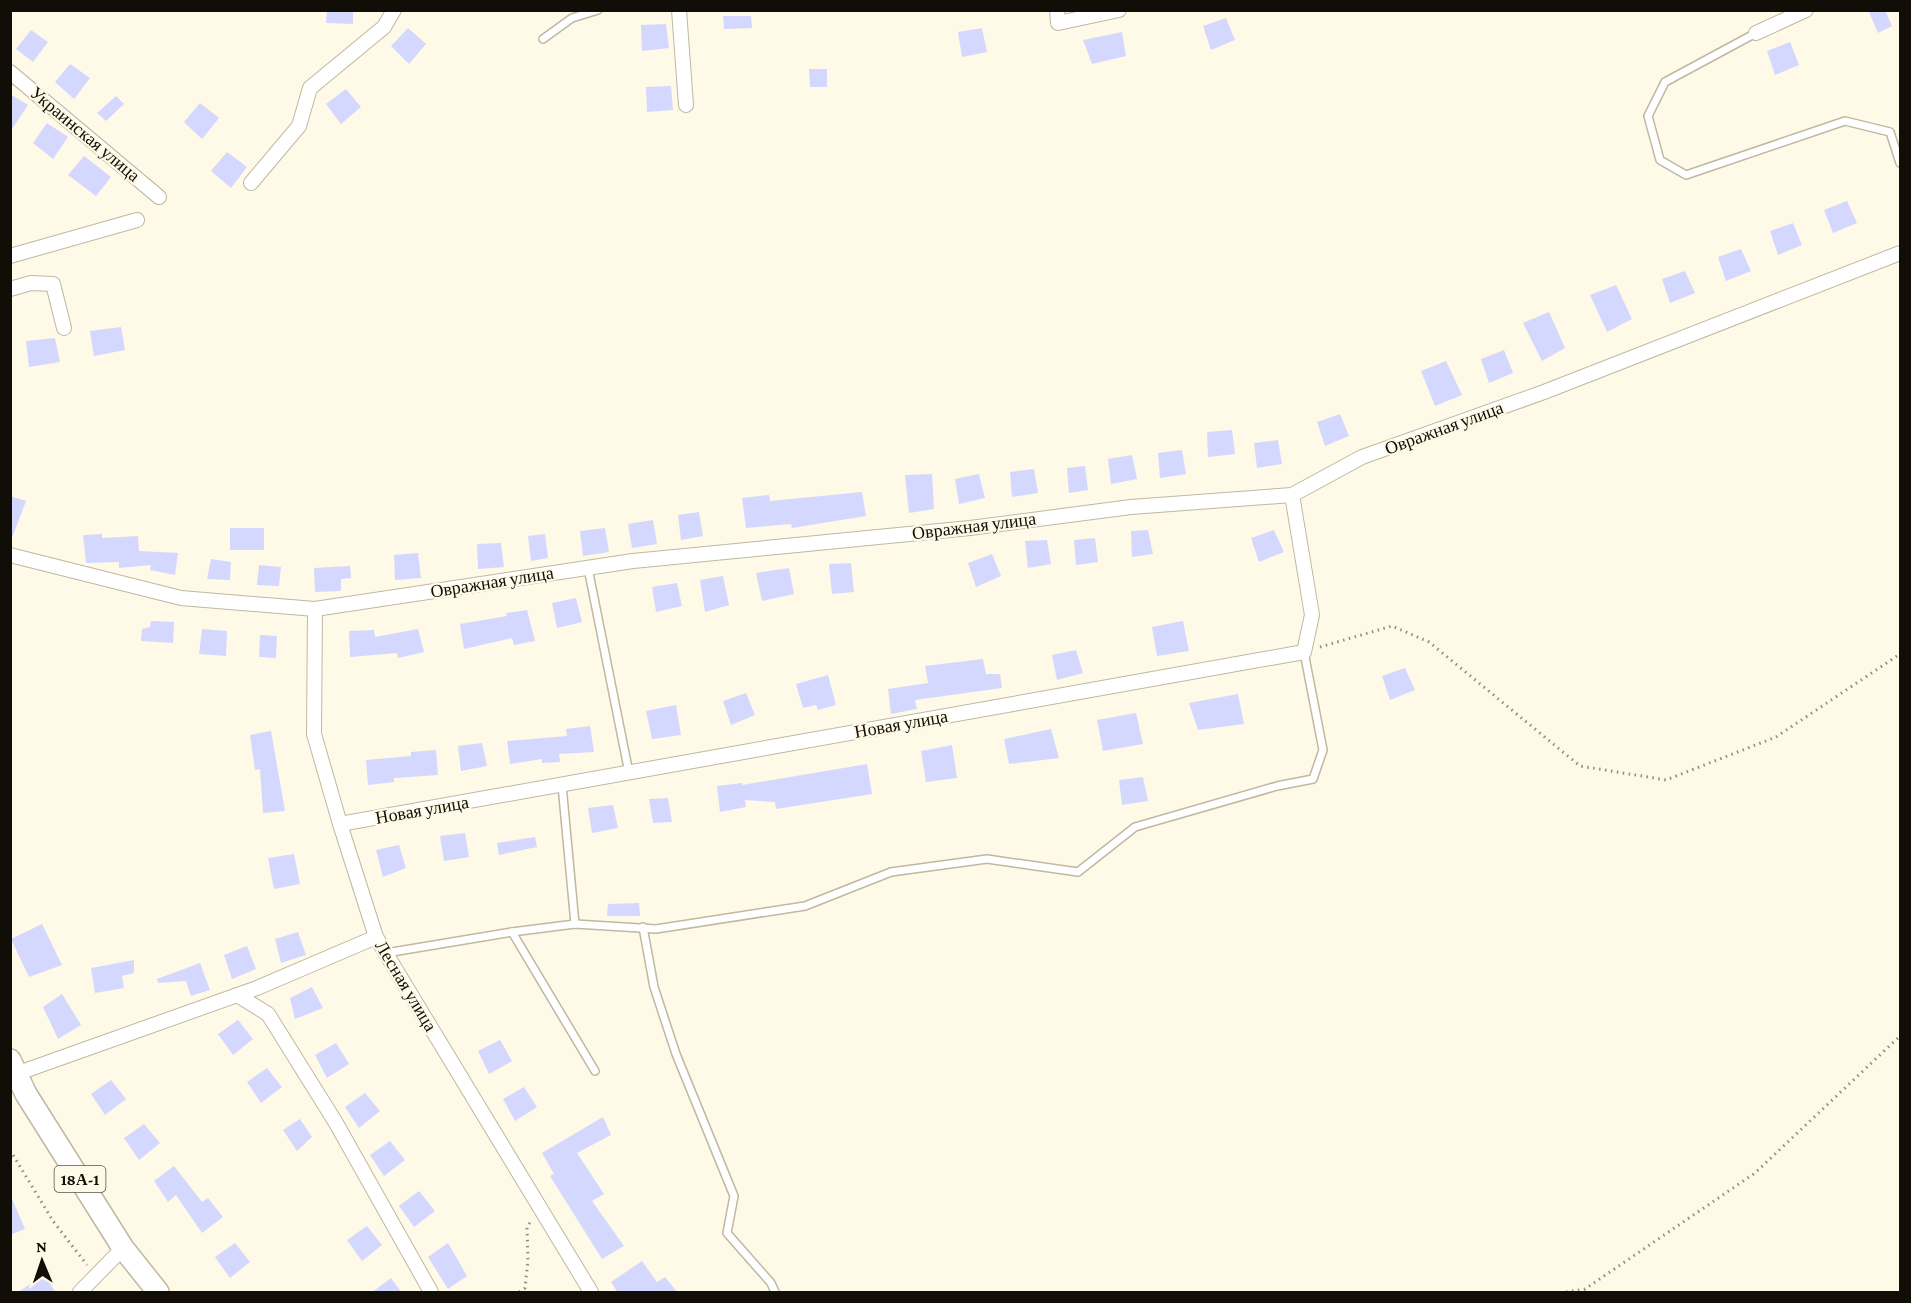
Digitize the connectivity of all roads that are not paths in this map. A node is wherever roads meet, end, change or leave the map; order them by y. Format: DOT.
graph roads {
  1 [pos="394,10"];
  2 [pos="598,10"];
  3 [pos="679,10"];
  4 [pos="1057,10"];
  5 [pos="1119,10"];
  6 [pos="1806,10"];
  7 [pos="1756,33"];
  8 [pos="543,39"];
  9 [pos="10,72"];
  10 [pos="686,105"];
  11 [pos="1900,163"];
  12 [pos="251,183"];
  13 [pos="159,196"];
  14 [pos="137,220"];
  15 [pos="1900,253"];
  16 [pos="10,256"];
  17 [pos="10,289"];
  18 [pos="64,328"];
  19 [pos="1292,495"];
  20 [pos="10,555"];
  21 [pos="588,568"];
  22 [pos="315,609"];
  23 [pos="1304,652"];
  24 [pos="629,773"];
  25 [pos="562,785"];
  26 [pos="340,824"];
  27 [pos="575,924"];
  28 [pos="643,927"];
  29 [pos="512,932"];
  30 [pos="376,937"];
  31 [pos="386,953"];
  32 [pos="237,995"];
  33 [pos="13,1070"];
  34 [pos="595,1071"];
  35 [pos="123,1248"];
  36 [pos="80,1293"];
  37 [pos="158,1293"];
  38 [pos="431,1293"];
  39 [pos="591,1293"];
  40 [pos="775,1293"];
  1 -- 12 [label="street"];
  2 -- 8 [label="lane"];
  3 -- 10 [label="street"];
  4 -- 5 [label="street"];
  6 -- 7 [label="street"];
  7 -- 11 [label="lane"];
  9 -- 13 [label="street, Украинская улица"];
  14 -- 16 [label="street"];
  15 -- 19 [label="street, Овражная улица"];
  17 -- 18 [label="street"];
  19 -- 21 [label="street, Овражная улица"];
  19 -- 23 [label="street"];
  20 -- 22 [label="street, Овражная улица"];
  21 -- 22 [label="street, Овражная улица"];
  21 -- 24 [label="lane"];
  22 -- 26 [label="street, Лесная улица"];
  23 -- 24 [label="street, Новая улица"];
  23 -- 28 [label="lane"];
  24 -- 25 [label="street, Новая улица"];
  25 -- 26 [label="street, Новая улица"];
  25 -- 27 [label="lane"];
  26 -- 30 [label="street, Лесная улица"];
  27 -- 28 [label="lane"];
  27 -- 29 [label="lane"];
  28 -- 40 [label="lane"];
  29 -- 31 [label="lane"];
  29 -- 34 [label="lane"];
  30 -- 31 [label="street, Лесная улица"];
  30 -- 32 [label="street"];
  31 -- 39 [label="street, Лесная улица"];
  32 -- 33 [label="street"];
  32 -- 38 [label="street"];
  33 -- 35 [label="main road, 18А-1"];
  35 -- 36 [label="street"];
  35 -- 37 [label="main road, 18А-1"];
}
